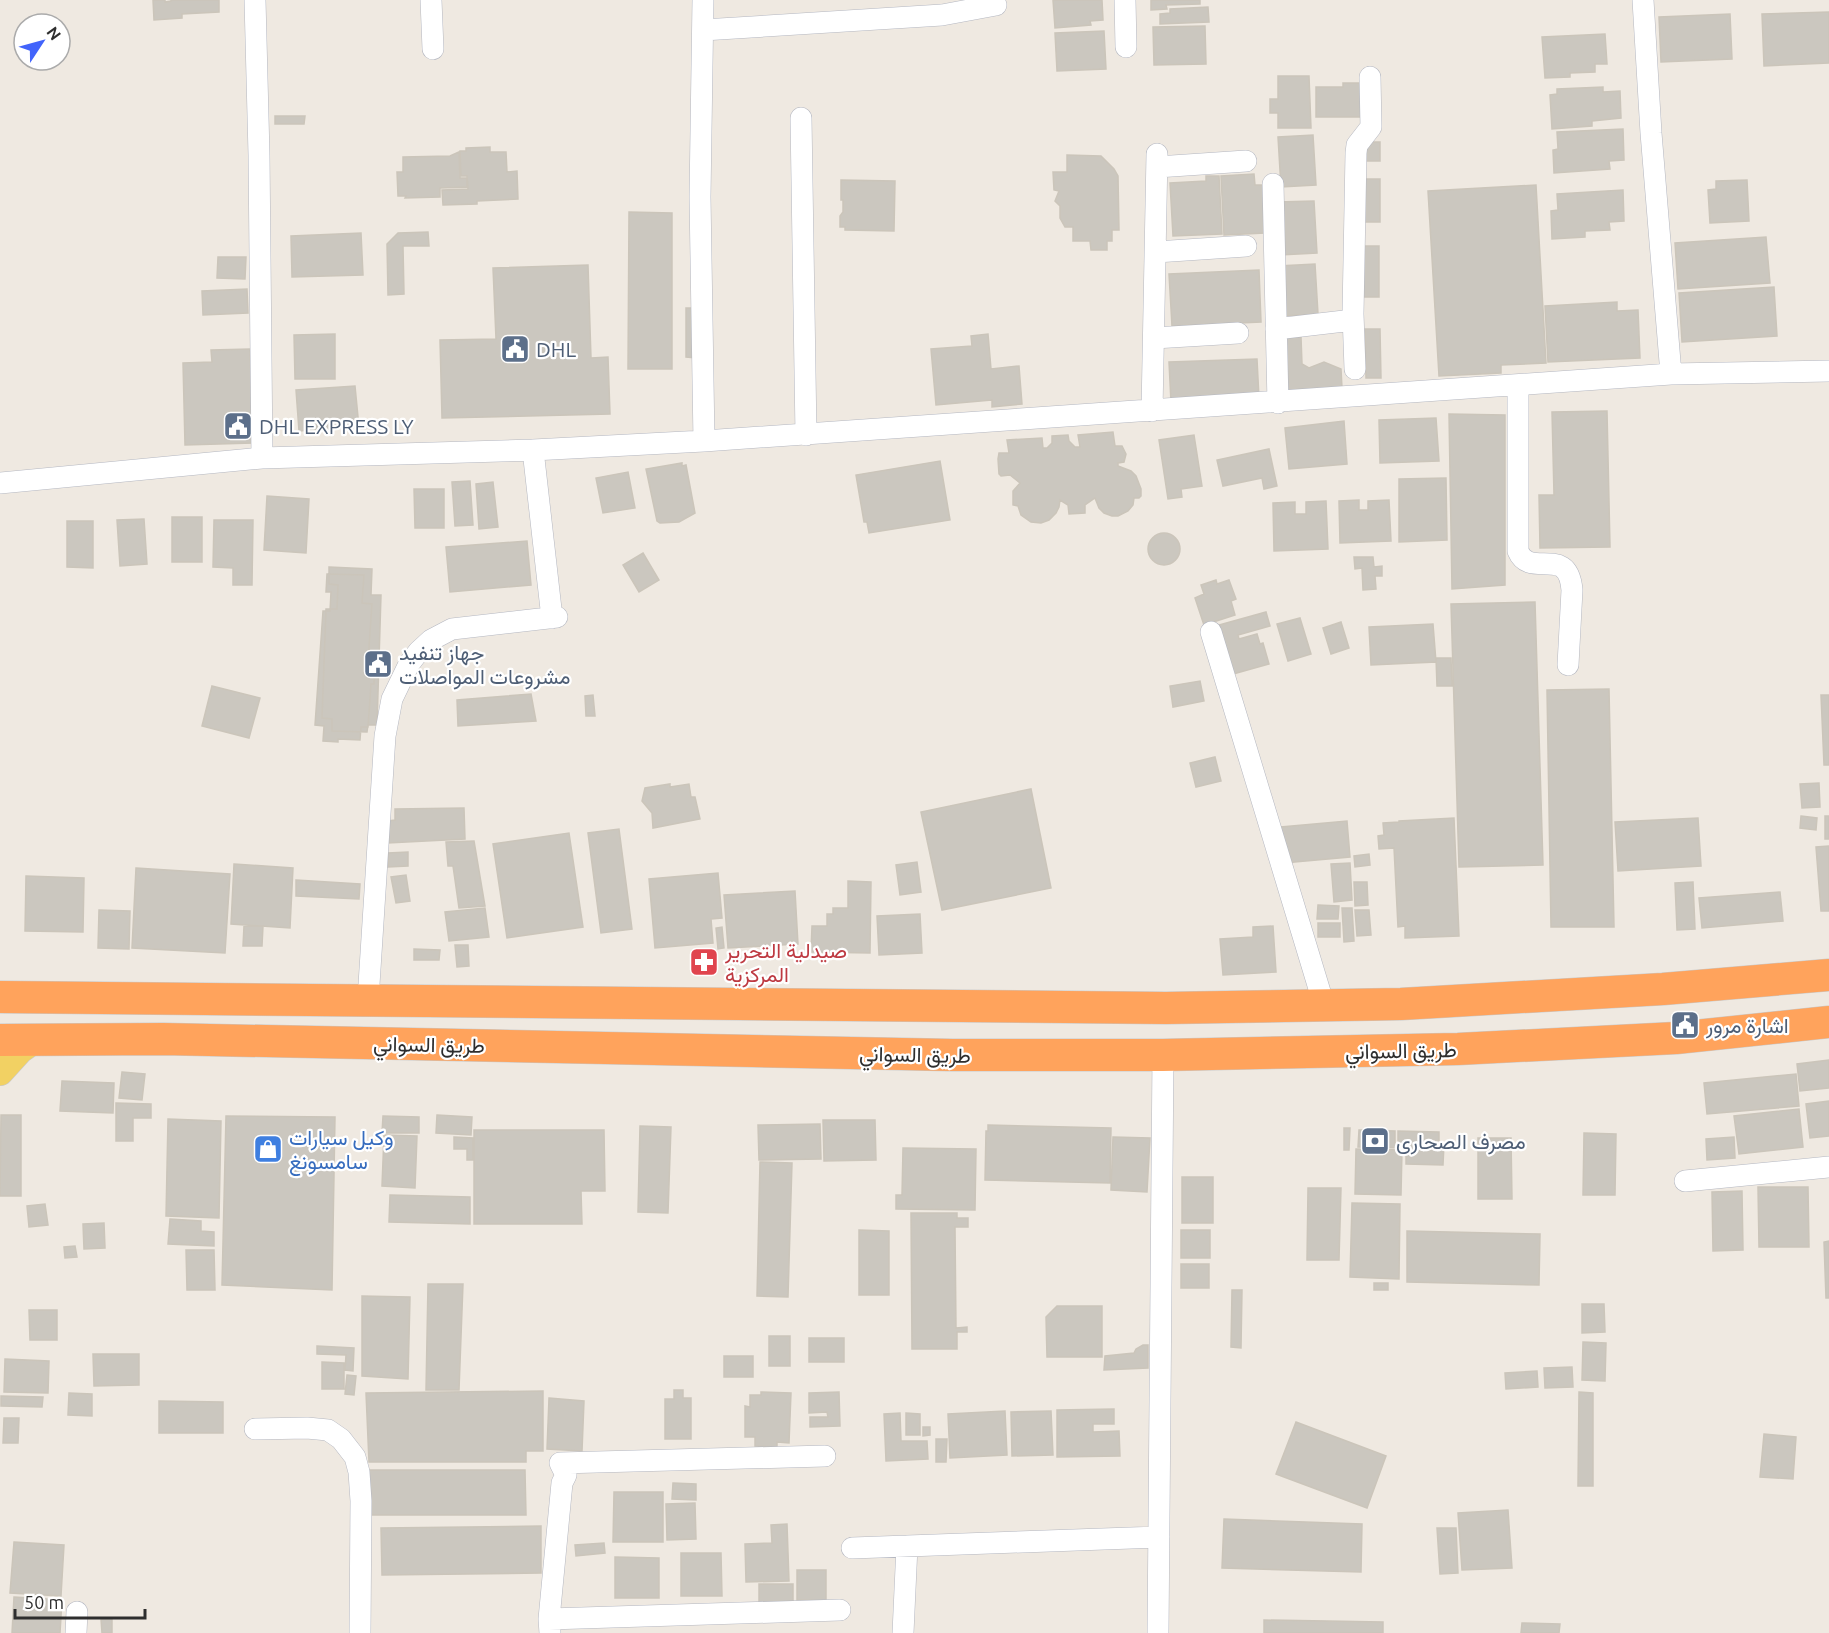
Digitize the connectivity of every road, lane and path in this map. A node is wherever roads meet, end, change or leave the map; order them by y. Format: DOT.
graph roads {
  1 [pos="255,0"];
  2 [pos="431,0"];
  3 [pos="703,0"];
  4 [pos="1125,0"];
  5 [pos="1643,0"];
  6 [pos="996,5"];
  7 [pos="703,30"];
  8 [pos="1126,47"];
  9 [pos="433,49"];
  10 [pos="1370,77"];
  11 [pos="801,118"];
  12 [pos="1246,161"];
  13 [pos="1273,184"];
  14 [pos="1246,246"];
  15 [pos="1156,252"];
  16 [pos="1353,320"];
  17 [pos="1276,330"];
  18 [pos="1238,333"];
  19 [pos="1154,338"];
  20 [pos="1355,369"];
  21 [pos="1829,371"];
  22 [pos="1671,374"];
  23 [pos="1518,386"];
  24 [pos="1278,403"];
  25 [pos="1152,411"];
  26 [pos="806,435"];
  27 [pos="704,441"];
  28 [pos="533,450"];
  29 [pos="262,458"];
  30 [pos="0,483"];
  31 [pos="1211,632"];
  32 [pos="1568,665"];
  33 [pos="1829,975"];
  34 [pos="1730,983"];
  35 [pos="1663,989"];
  36 [pos="0,997"];
  37 [pos="368,1000"];
  38 [pos="1324,1005"];
  39 [pos="1829,1022"];
  40 [pos="1731,1034"];
  41 [pos="1676,1038"];
  42 [pos="0,1040"];
  43 [pos="34,1040"];
  44 [pos="1163,1055"];
  45 [pos="0,1072"];
  46 [pos="1829,1167"];
  47 [pos="1685,1181"];
  48 [pos="255,1429"];
  49 [pos="825,1456"];
  50 [pos="1159,1537"];
  51 [pos="907,1546"];
  52 [pos="852,1548"];
  53 [pos="840,1610"];
  54 [pos="549,1626"];
  55 [pos="360,1633"];
  56 [pos="903,1633"];
  57 [pos="1158,1633"];
  1 -- 29 [label="street"];
  2 -- 9 [label="street"];
  3 -- 7 [label="street"];
  4 -- 8 [label="street"];
  5 -- 22 [label="street"];
  6 -- 7 [label="street"];
  7 -- 27 [label="street"];
  10 -- 16 [label="street"];
  11 -- 26 [label="street"];
  12 -- 15 [label="street"];
  13 -- 17 [label="street"];
  14 -- 15 [label="street"];
  15 -- 19 [label="street"];
  16 -- 17 [label="street"];
  16 -- 20 [label="street"];
  17 -- 24 [label="street"];
  18 -- 19 [label="street"];
  19 -- 25 [label="street"];
  21 -- 22 [label="street"];
  22 -- 23 [label="street"];
  23 -- 24 [label="street"];
  23 -- 32 [label="street"];
  24 -- 25 [label="street"];
  25 -- 26 [label="street"];
  26 -- 27 [label="street"];
  27 -- 28 [label="street"];
  28 -- 29 [label="street"];
  28 -- 37 [label="street"];
  29 -- 30 [label="street"];
  31 -- 38 [label="street"];
  33 -- 34 [label="highway, طريق السواني"];
  34 -- 35 [label="highway, طريق السواني"];
  34 -- 40 [label="highway"];
  35 -- 38 [label="highway, طريق السواني"];
  35 -- 41 [label="highway"];
  36 -- 37 [label="highway, طريق السواني"];
  37 -- 38 [label="highway, طريق السواني"];
  39 -- 40 [label="highway, طريق السواني"];
  40 -- 41 [label="highway, طريق السواني"];
  41 -- 44 [label="highway, طريق السواني"];
  42 -- 43 [label="highway, طريق السواني"];
  43 -- 44 [label="highway, طريق السواني"];
  43 -- 45 [label="main road"];
  44 -- 50 [label="street"];
  46 -- 47 [label="street"];
  48 -- 55 [label="street"];
  49 -- 54 [label="street"];
  50 -- 51 [label="street"];
  50 -- 57 [label="street"];
  51 -- 52 [label="street"];
  51 -- 56 [label="street"];
  53 -- 54 [label="street"];
}
